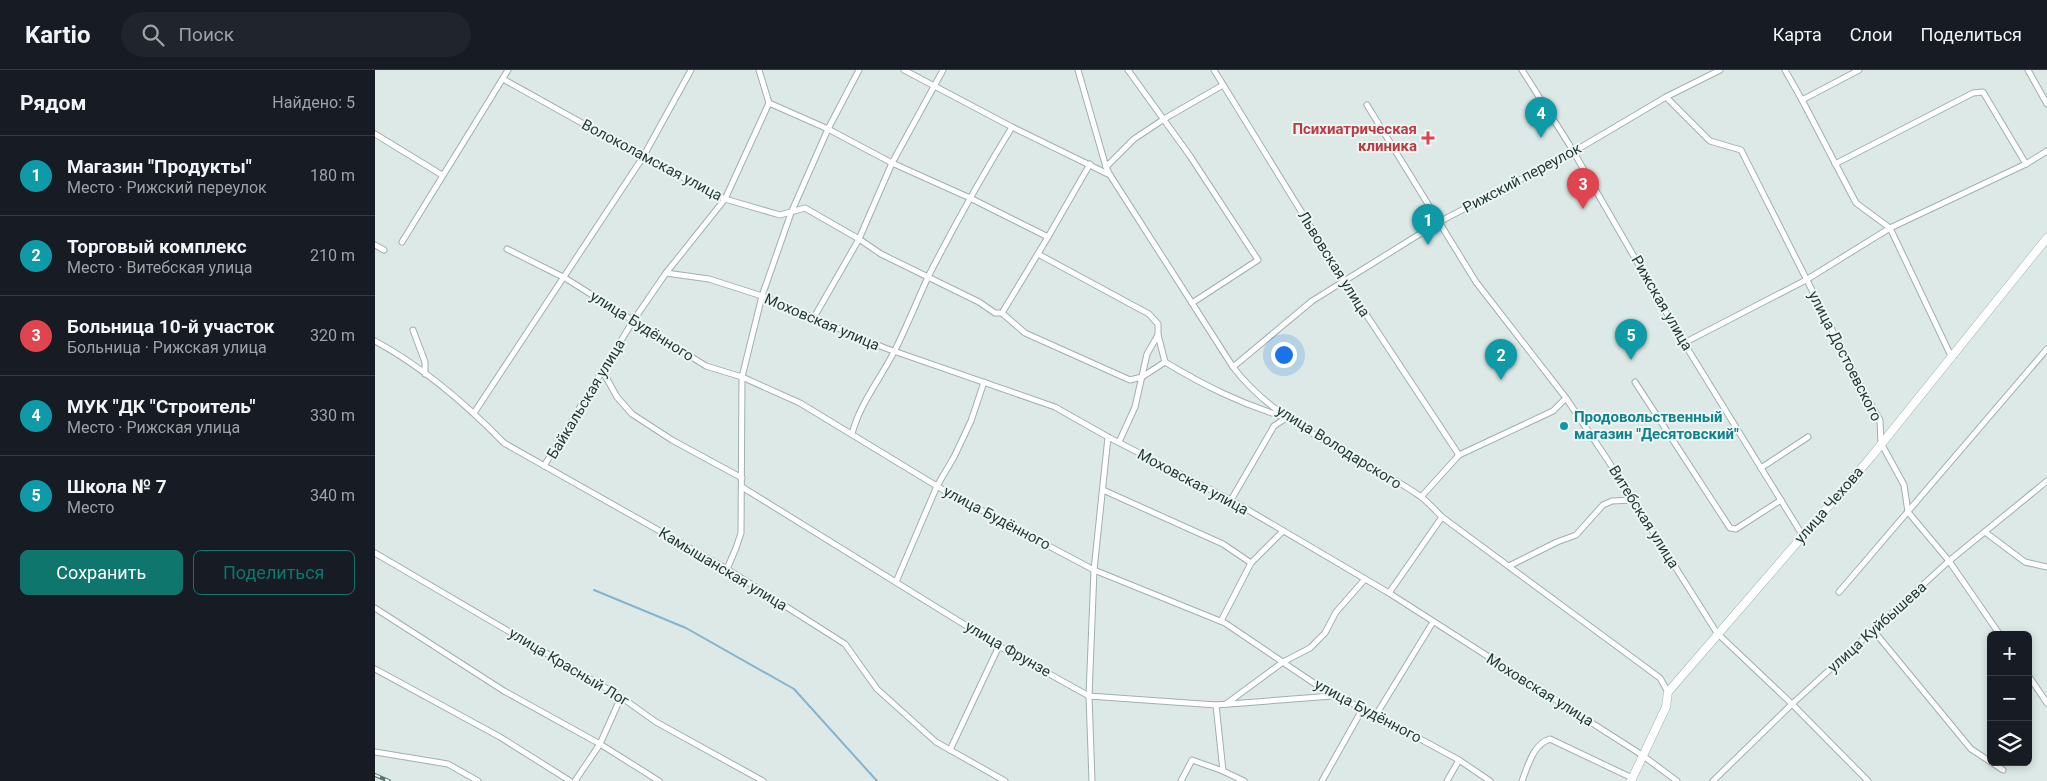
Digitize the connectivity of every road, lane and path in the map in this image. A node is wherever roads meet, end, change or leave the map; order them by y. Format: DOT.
graph roads {
  1 [pos="508,70"];
  2 [pos="691,70"];
  3 [pos="759,70"];
  4 [pos="859,70"];
  5 [pos="904,70"];
  6 [pos="943,70"];
  7 [pos="1078,70"];
  8 [pos="1128,70"];
  9 [pos="1214,70"];
  10 [pos="1522,70"];
  11 [pos="1720,70"];
  12 [pos="1785,70"];
  13 [pos="1859,70"];
  14 [pos="2028,70"];
  15 [pos="503,79"];
  16 [pos="1223,85"];
  17 [pos="935,86"];
  18 [pos="1666,98"];
  19 [pos="1802,100"];
  20 [pos="769,103"];
  21 [pos="2047,104"];
  22 [pos="1367,105"];
  23 [pos="1164,119"];
  24 [pos="1012,127"];
  25 [pos="827,129"];
  26 [pos="375,134"];
  27 [pos="2047,151"];
  28 [pos="1573,152"];
  29 [pos="643,157"];
  30 [pos="893,163"];
  31 [pos="1089,164"];
  32 [pos="1835,164"];
  33 [pos="2026,164"];
  34 [pos="1106,168"];
  35 [pos="442,175"];
  36 [pos="1110,175"];
  37 [pos="970,198"];
  38 [pos="725,199"];
  39 [pos="791,213"];
  40 [pos="1439,222"];
  41 [pos="1890,228"];
  42 [pos="1048,237"];
  43 [pos="2047,238"];
  44 [pos="859,239"];
  45 [pos="402,242"];
  46 [pos="375,245"];
  47 [pos="507,249"];
  48 [pos="384,250"];
  49 [pos="1038,254"];
  50 [pos="666,273"];
  51 [pos="565,278"];
  52 [pos="928,278"];
  53 [pos="1806,280"];
  54 [pos="1344,281"];
  55 [pos="762,296"];
  56 [pos="1192,303"];
  57 [pos="1002,313"];
  58 [pos="813,319"];
  59 [pos="633,321"];
  60 [pos="413,330"];
  61 [pos="1158,335"];
  62 [pos="375,341"];
  63 [pos="1684,343"];
  64 [pos="2047,349"];
  65 [pos="894,351"];
  66 [pos="1951,356"];
  67 [pos="1165,362"];
  68 [pos="1233,367"];
  69 [pos="602,370"];
  70 [pos="425,374"];
  71 [pos="743,377"];
  72 [pos="1142,378"];
  73 [pos="984,382"];
  74 [pos="1635,382"];
  75 [pos="1565,398"];
  76 [pos="475,413"];
  77 [pos="1286,418"];
  78 [pos="851,434"];
  79 [pos="1108,437"];
  80 [pos="1808,437"];
  81 [pos="1119,442"];
  82 [pos="1881,443"];
  83 [pos="1459,456"];
  84 [pos="544,466"];
  85 [pos="1761,468"];
  86 [pos="742,478"];
  87 [pos="2047,481"];
  88 [pos="937,486"];
  89 [pos="742,487"];
  90 [pos="1103,490"];
  91 [pos="1421,497"];
  92 [pos="1231,500"];
  93 [pos="1633,500"];
  94 [pos="1781,500"];
  95 [pos="1908,512"];
  96 [pos="1442,517"];
  97 [pos="1283,531"];
  98 [pos="1985,532"];
  99 [pos="1803,536"];
  100 [pos="375,553"];
  101 [pos="1949,561"];
  102 [pos="1251,564"];
  103 [pos="1509,566"];
  104 [pos="2047,567"];
  105 [pos="727,569"];
  106 [pos="1094,570"];
  107 [pos="1365,579"];
  108 [pos="896,582"];
  109 [pos="1839,592"];
  110 [pos="1389,593"];
  111 [pos="375,608"];
  112 [pos="1221,621"];
  113 [pos="1433,622"];
  114 [pos="1873,630"];
  115 [pos="1997,631"];
  116 [pos="1717,633"];
  117 [pos="999,646"];
  118 [pos="1283,662"];
  119 [pos="375,669"];
  120 [pos="2029,676"];
  121 [pos="1668,692"];
  122 [pos="1089,696"];
  123 [pos="1333,696"];
  124 [pos="621,697"];
  125 [pos="2047,703"];
  126 [pos="1226,704"];
  127 [pos="1792,704"];
  128 [pos="1216,705"];
  129 [pos="1363,708"];
  130 [pos="1376,715"];
  131 [pos="600,744"];
  132 [pos="950,750"];
  133 [pos="375,752"];
  134 [pos="1642,755"];
  135 [pos="1987,759"];
  136 [pos="1459,760"];
  137 [pos="1997,766"];
  138 [pos="2003,770"];
  139 [pos="1223,771"];
  140 [pos="1632,779"];
  141 [pos="478,781"];
  142 [pos="570,781"];
  143 [pos="575,781"];
  144 [pos="659,781"];
  145 [pos="763,781"];
  146 [pos="1005,781"];
  147 [pos="1092,781"];
  148 [pos="1181,781"];
  149 [pos="1244,781"];
  150 [pos="1322,781"];
  151 [pos="1447,781"];
  152 [pos="1490,781"];
  153 [pos="1522,781"];
  154 [pos="1677,781"];
  155 [pos="1713,781"];
  156 [pos="1867,781"];
  1 -- 15 [label="street"];
  2 -- 29 [label="street"];
  3 -- 20 [label="street"];
  4 -- 25 [label="street"];
  5 -- 17 [label="street"];
  6 -- 17 [label="street"];
  7 -- 34 [label="street, улица Володарского"];
  8 -- 23 [label="street"];
  9 -- 16 [label="street, Львовская улица"];
  10 -- 28 [label="street, Рижская улица"];
  11 -- 18 [label="street, Рижский переулок"];
  12 -- 19 [label="street"];
  13 -- 19 [label="street"];
  14 -- 21 [label="street"];
  15 -- 29 [label="street, Волоколамская улица"];
  15 -- 35 [label="street"];
  16 -- 23 [label="street"];
  16 -- 54 [label="street, Львовская улица"];
  17 -- 24 [label="street"];
  17 -- 30 [label="street"];
  18 -- 28 [label="street, Рижский переулок"];
  18 -- 53 [label="street, улица Достоевского"];
  19 -- 32 [label="street"];
  20 -- 25 [label="street"];
  20 -- 38 [label="street, Байкальская улица"];
  22 -- 40 [label="street, Витебская улица"];
  23 -- 34 [label="street"];
  23 -- 56 [label="street"];
  24 -- 31 [label="street"];
  24 -- 37 [label="street"];
  25 -- 30 [label="street"];
  25 -- 39 [label="street"];
  26 -- 35 [label="street"];
  27 -- 33 [label="street"];
  28 -- 40 [label="street, Рижский переулок"];
  28 -- 63 [label="street, Рижская улица"];
  29 -- 38 [label="street, Волоколамская улица"];
  29 -- 51 [label="street"];
  30 -- 37 [label="street"];
  30 -- 44 [label="street"];
  31 -- 36 [label="street"];
  31 -- 42 [label="street"];
  32 -- 33 [label="street"];
  32 -- 41 [label="street"];
  33 -- 41 [label="street"];
  34 -- 36 [label="street, улица Володарского"];
  35 -- 45 [label="street"];
  36 -- 56 [label="street, улица Володарского"];
  37 -- 42 [label="street"];
  37 -- 52 [label="street"];
  38 -- 39 [label="street, Волоколамская улица"];
  38 -- 50 [label="street, Байкальская улица"];
  39 -- 44 [label="street, Волоколамская улица"];
  39 -- 55 [label="street"];
  40 -- 54 [label="street, Рижский переулок"];
  40 -- 75 [label="street, Витебская улица"];
  41 -- 53 [label="street"];
  41 -- 66 [label="street"];
  42 -- 49 [label="street"];
  43 -- 66 [label="street, улица Чехова"];
  44 -- 52 [label="street, Волоколамская улица"];
  44 -- 58 [label="street"];
  46 -- 48 [label="street"];
  47 -- 51 [label="street, улица Будённого"];
  49 -- 57 [label="street"];
  49 -- 61 [label="street"];
  50 -- 55 [label="street, Моховская улица"];
  50 -- 59 [label="street, Байкальская улица"];
  51 -- 59 [label="street, улица Будённого"];
  51 -- 76 [label="street"];
  52 -- 57 [label="street, Волоколамская улица"];
  52 -- 65 [label="street"];
  53 -- 63 [label="street"];
  53 -- 82 [label="street, улица Достоевского"];
  54 -- 68 [label="street, Рижский переулок"];
  54 -- 83 [label="street, Львовская улица"];
  55 -- 58 [label="street, Моховская улица"];
  55 -- 71 [label="street"];
  56 -- 68 [label="street, улица Володарского"];
  57 -- 72 [label="street, Волоколамская улица"];
  58 -- 65 [label="street, Моховская улица"];
  59 -- 69 [label="street, Байкальская улица"];
  59 -- 71 [label="street, улица Будённого"];
  60 -- 70 [label="street"];
  61 -- 67 [label="street"];
  61 -- 72 [label="street"];
  62 -- 70 [label="street, Камышанская улица"];
  63 -- 85 [label="street, Рижская улица"];
  64 -- 95 [label="street"];
  65 -- 73 [label="street, Моховская улица"];
  65 -- 78 [label="street"];
  66 -- 82 [label="street, улица Чехова"];
  67 -- 72 [label="street"];
  67 -- 77 [label="street"];
  68 -- 77 [label="street, улица Володарского"];
  69 -- 84 [label="street, Байкальская улица"];
  69 -- 86 [label="street"];
  70 -- 76 [label="street, Камышанская улица"];
  71 -- 78 [label="street, улица Будённого"];
  71 -- 86 [label="street"];
  72 -- 81 [label="street"];
  73 -- 79 [label="street, Моховская улица"];
  73 -- 88 [label="street"];
  74 -- 94 [label="street"];
  75 -- 83 [label="street"];
  75 -- 93 [label="street, Витебская улица"];
  76 -- 84 [label="street, Камышанская улица"];
  77 -- 91 [label="street, улица Володарского"];
  77 -- 92 [label="street"];
  78 -- 88 [label="street, улица Будённого"];
  79 -- 81 [label="street, Моховская улица"];
  79 -- 90 [label="street"];
  80 -- 85 [label="street"];
  81 -- 92 [label="street, Моховская улица"];
  82 -- 95 [label="street, улица Достоевского"];
  82 -- 99 [label="street, улица Чехова"];
  83 -- 91 [label="street"];
  84 -- 105 [label="street, Камышанская улица"];
  85 -- 94 [label="street, Рижская улица"];
  86 -- 89 [label="street"];
  87 -- 98 [label="street, улица Куйбышева"];
  88 -- 106 [label="street, улица Будённого"];
  88 -- 108 [label="street"];
  89 -- 105 [label="street"];
  89 -- 108 [label="street, улица Фрунзе"];
  90 -- 102 [label="street"];
  90 -- 106 [label="street"];
  91 -- 96 [label="street, улица Володарского"];
  92 -- 97 [label="street, Моховская улица"];
  93 -- 103 [label="street"];
  93 -- 116 [label="street, Витебская улица"];
  94 -- 99 [label="street, Рижская улица"];
  95 -- 101 [label="street"];
  95 -- 109 [label="street"];
  96 -- 103 [label="street, улица Володарского"];
  96 -- 110 [label="street"];
  97 -- 102 [label="street"];
  97 -- 107 [label="street, Моховская улица"];
  98 -- 101 [label="street, улица Куйбышева"];
  98 -- 104 [label="street"];
  99 -- 116 [label="street, улица Чехова"];
  100 -- 124 [label="street, улица Красный Лог"];
  101 -- 114 [label="street, улица Куйбышева"];
  101 -- 115 [label="street"];
  102 -- 112 [label="street"];
  103 -- 121 [label="street, улица Володарского"];
  105 -- 132 [label="street, Камышанская улица"];
  106 -- 112 [label="street, улица Будённого"];
  106 -- 122 [label="street"];
  107 -- 110 [label="street, Моховская улица"];
  107 -- 118 [label="street"];
  108 -- 117 [label="street, улица Фрунзе"];
  110 -- 113 [label="street, Моховская улица"];
  111 -- 131 [label="street"];
  112 -- 118 [label="street, улица Будённого"];
  113 -- 130 [label="street"];
  113 -- 134 [label="street, Моховская улица"];
  114 -- 127 [label="street, улица Куйбышева"];
  114 -- 135 [label="street"];
  116 -- 121 [label="street, улица Чехова"];
  116 -- 127 [label="street, Витебская улица"];
  117 -- 122 [label="street, улица Фрунзе"];
  117 -- 132 [label="street"];
  118 -- 123 [label="street, улица Будённого"];
  118 -- 126 [label="street"];
  119 -- 142 [label="street"];
  120 -- 125 [label="street"];
  121 -- 134 [label="street, улица Чехова"];
  122 -- 128 [label="street, улица Фрунзе"];
  122 -- 147 [label="street"];
  123 -- 126 [label="street, улица Фрунзе"];
  123 -- 129 [label="street, улица Будённого"];
  124 -- 131 [label="street"];
  124 -- 145 [label="street, улица Красный Лог"];
  126 -- 128 [label="street, улица Фрунзе"];
  127 -- 155 [label="street, улица Куйбышева"];
  127 -- 156 [label="street, Витебская улица"];
  128 -- 139 [label="street"];
  129 -- 130 [label="street, улица Будённого"];
  129 -- 150 [label="street"];
  130 -- 136 [label="street, улица Будённого"];
  131 -- 143 [label="street"];
  131 -- 144 [label="street"];
  132 -- 146 [label="street, Камышанская улица"];
  133 -- 141 [label="street"];
  134 -- 140 [label="street, улица Чехова"];
  134 -- 154 [label="street, Моховская улица"];
  136 -- 151 [label="street"];
  136 -- 152 [label="street, улица Будённого"];
  137 -- 138 [label="street"];
  139 -- 148 [label="street"];
  139 -- 149 [label="street"];
  140 -- 153 [label="street"];
}
